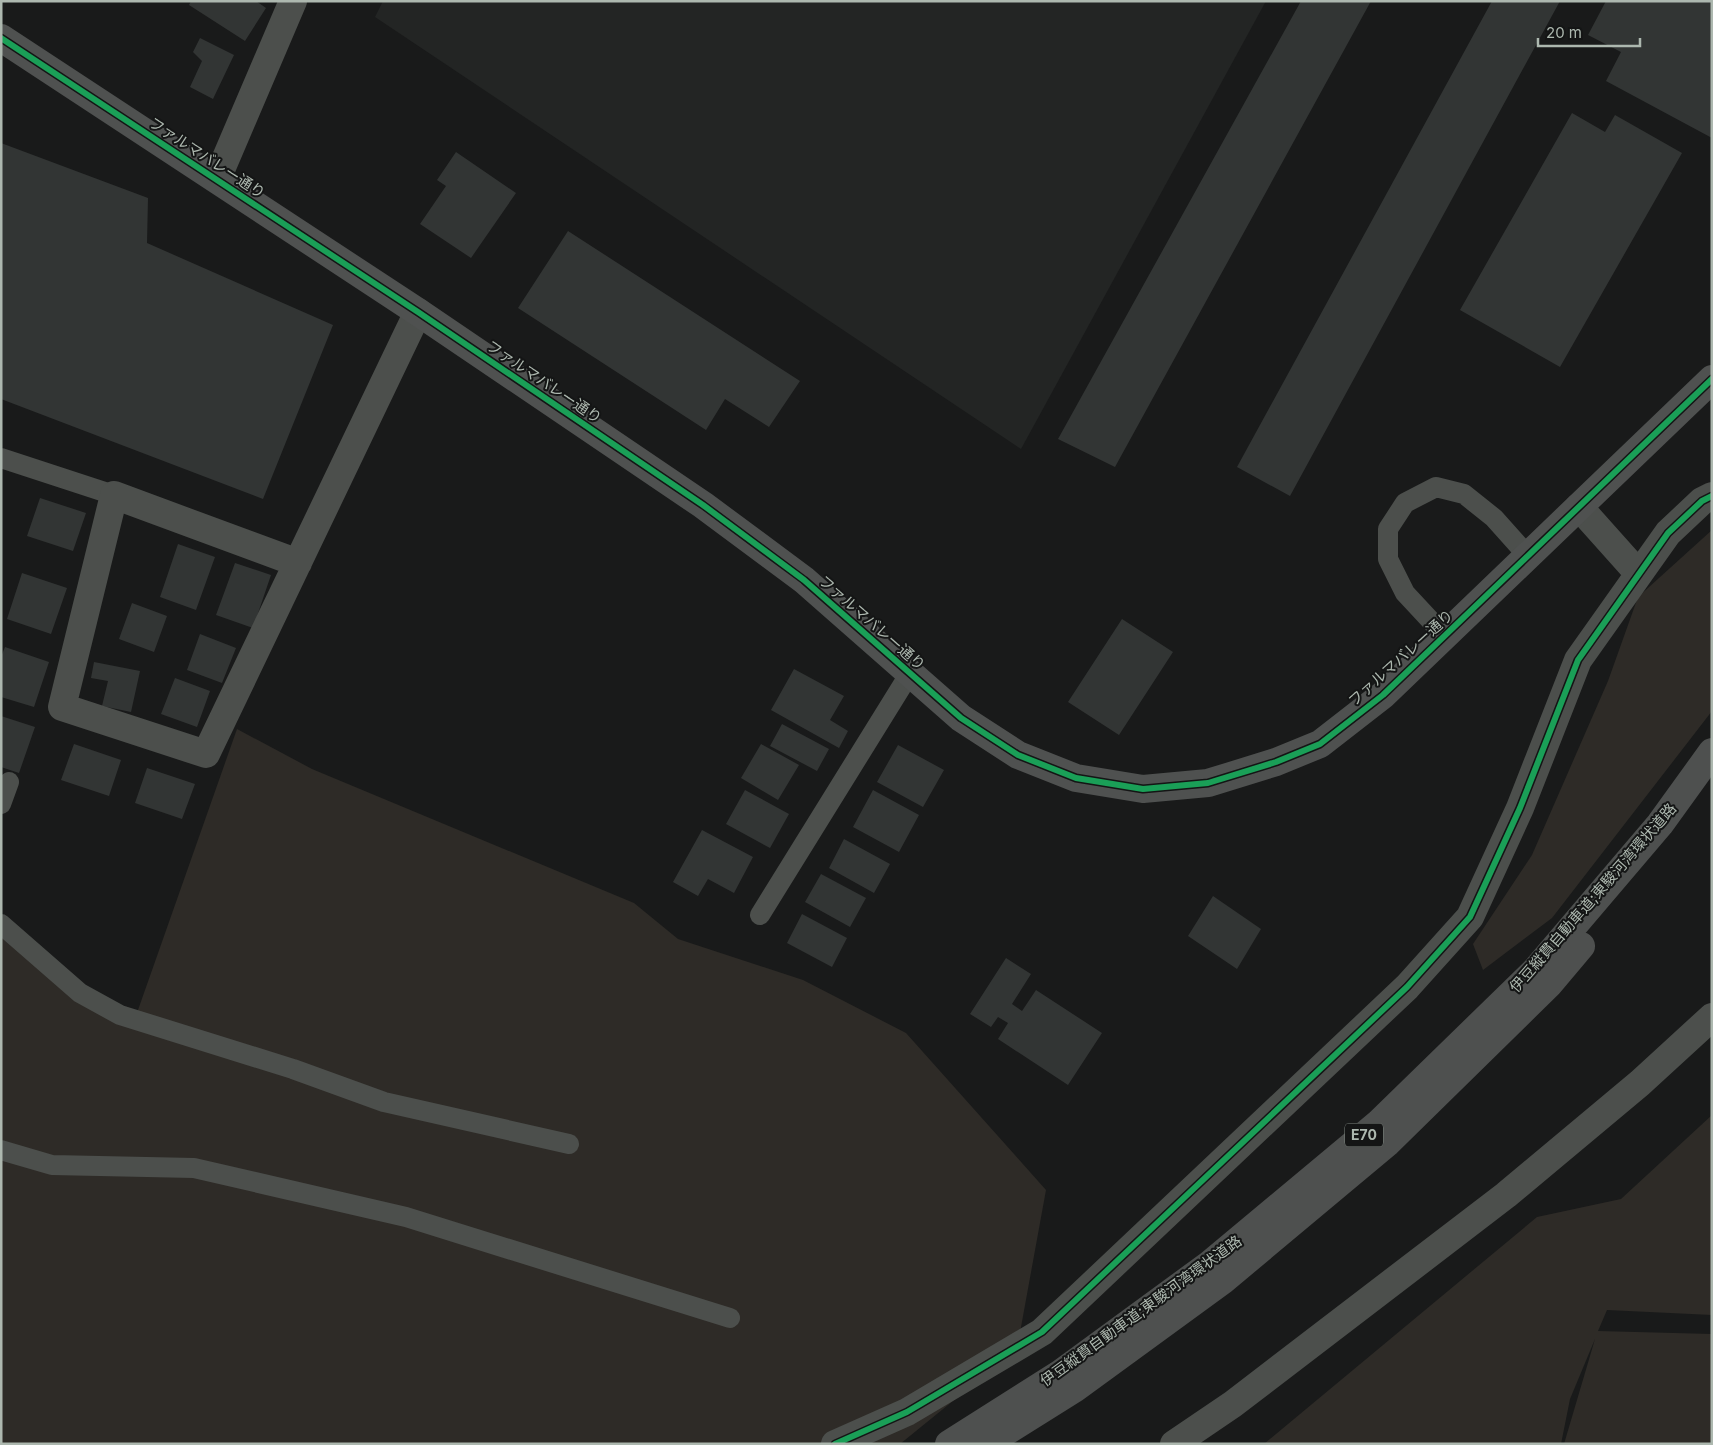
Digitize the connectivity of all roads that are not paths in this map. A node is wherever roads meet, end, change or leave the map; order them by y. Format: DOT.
graph roads {
  1 [pos="293,1"];
  2 [pos="1,38"];
  3 [pos="217,180"];
  4 [pos="418,312"];
  5 [pos="1712,379"];
  6 [pos="1,458"];
  7 [pos="114,496"];
  8 [pos="1712,496"];
  9 [pos="1579,507"];
  10 [pos="1528,556"];
  11 [pos="298,563"];
  12 [pos="1638,573"];
  13 [pos="1445,636"];
  14 [pos="910,673"];
  15 [pos="1712,752"];
  16 [pos="10,782"];
  17 [pos="1712,783"];
  18 [pos="1,804"];
  19 [pos="760,915"];
  20 [pos="1,924"];
  21 [pos="1712,1017"];
  22 [pos="569,1144"];
  23 [pos="1,1150"];
  24 [pos="730,1318"];
  25 [pos="835,1444"];
  26 [pos="949,1444"];
  27 [pos="986,1444"];
  28 [pos="1174,1444"];
  1 -- 3 [label="street"];
  2 -- 3 [label="street, ファルマバレー通り"];
  3 -- 4 [label="street, ファルマバレー通り"];
  4 -- 11 [label="street"];
  4 -- 14 [label="street, ファルマバレー通り"];
  5 -- 9 [label="street, ファルマバレー通り"];
  6 -- 7 [label="lane"];
  7 -- 11 [label="street"];
  7 -- 11 [label="street"];
  8 -- 12 [label="street"];
  9 -- 10 [label="street, ファルマバレー通り"];
  9 -- 12 [label="street"];
  10 -- 13 [label="street, ファルマバレー通り"];
  10 -- 13 [label="lane"];
  12 -- 25 [label="street"];
  13 -- 14 [label="street, ファルマバレー通り"];
  14 -- 19 [label="lane"];
  15 -- 26 [label="highway, 伊豆縦貫自動車道;東駿河湾環状道路 / E70"];
  16 -- 18 [label="lane"];
  17 -- 27 [label="highway, 伊豆縦貫自動車道;東駿河湾環状道路 / E70"];
  20 -- 22 [label="lane"];
  21 -- 28 [label="street"];
  23 -- 24 [label="lane"];
}
